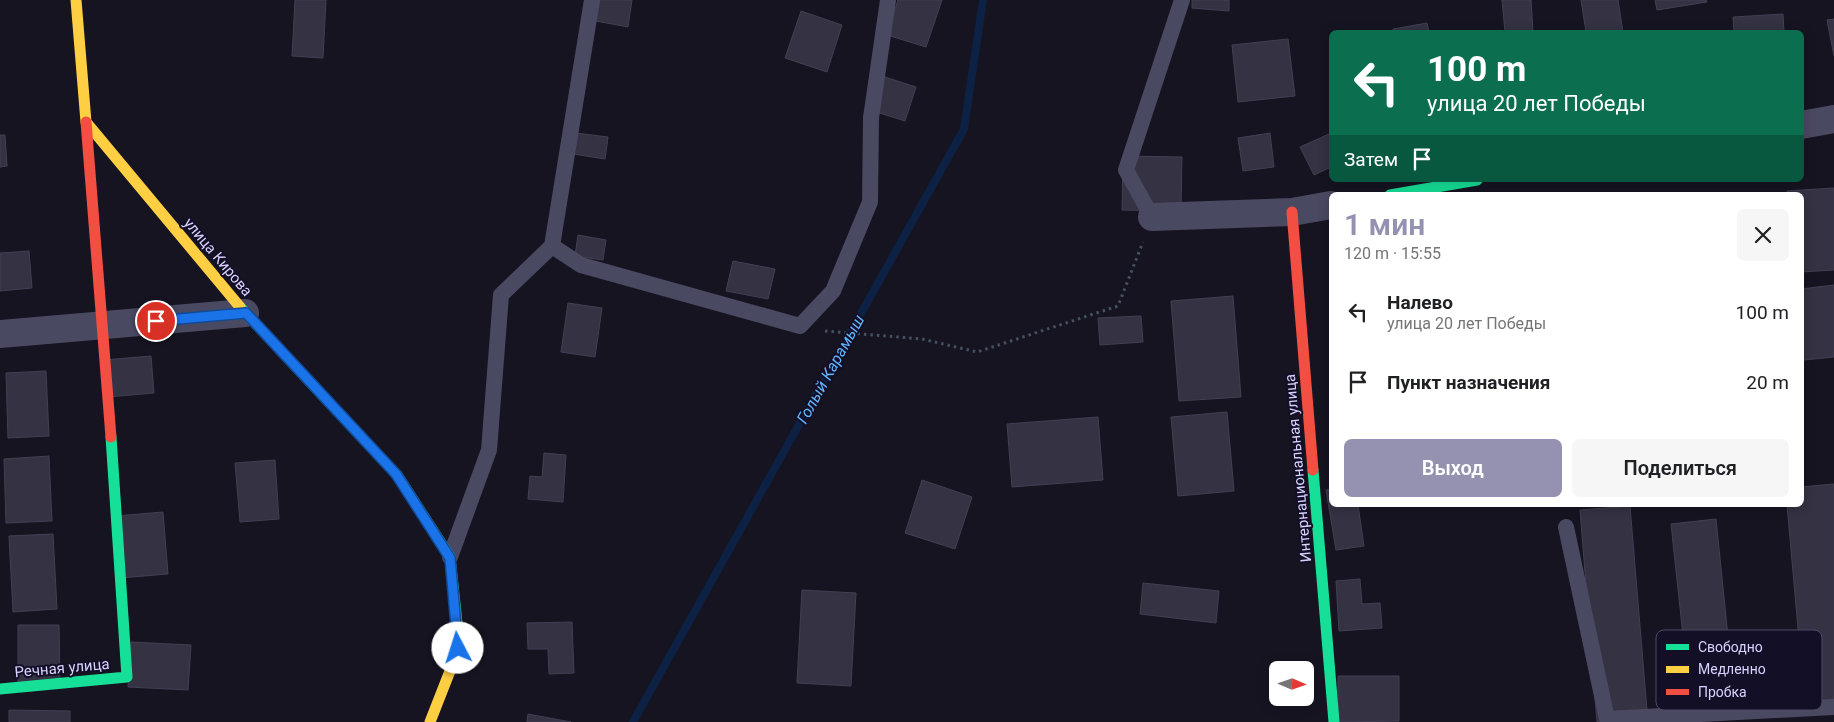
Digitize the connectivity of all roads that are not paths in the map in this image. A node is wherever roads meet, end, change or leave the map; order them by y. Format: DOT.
graph roads {
  1 [pos="76,0"];
  2 [pos="592,0"];
  3 [pos="888,0"];
  4 [pos="1182,0"];
  5 [pos="1834,119"];
  6 [pos="86,122"];
  7 [pos="1804,124"];
  8 [pos="1465,182"];
  9 [pos="1407,192"];
  10 [pos="1329,205"];
  11 [pos="1292,212"];
  12 [pos="1152,217"];
  13 [pos="552,246"];
  14 [pos="246,313"];
  15 [pos="103,326"];
  16 [pos="0,334"];
  17 [pos="1566,527"];
  18 [pos="450,558"];
  19 [pos="0,689"];
  20 [pos="1764,710"];
  21 [pos="430,722"];
  22 [pos="1334,722"];
  1 -- 6 [label="street"];
  2 -- 13 [label="lane"];
  3 -- 13 [label="lane"];
  4 -- 12 [label="lane"];
  5 -- 7 [label="street"];
  6 -- 14 [label="street, улица Кирова"];
  6 -- 15 [label="street"];
  8 -- 9 [label="street"];
  10 -- 11 [label="street"];
  11 -- 12 [label="street"];
  11 -- 22 [label="street, Интернациональная улица"];
  13 -- 18 [label="lane"];
  14 -- 15 [label="street"];
  14 -- 18 [label="street, улица Кирова"];
  15 -- 16 [label="street"];
  15 -- 19 [label="street, Речная улица"];
  17 -- 20 [label="lane"];
  18 -- 21 [label="street, улица Кирова"];
}
